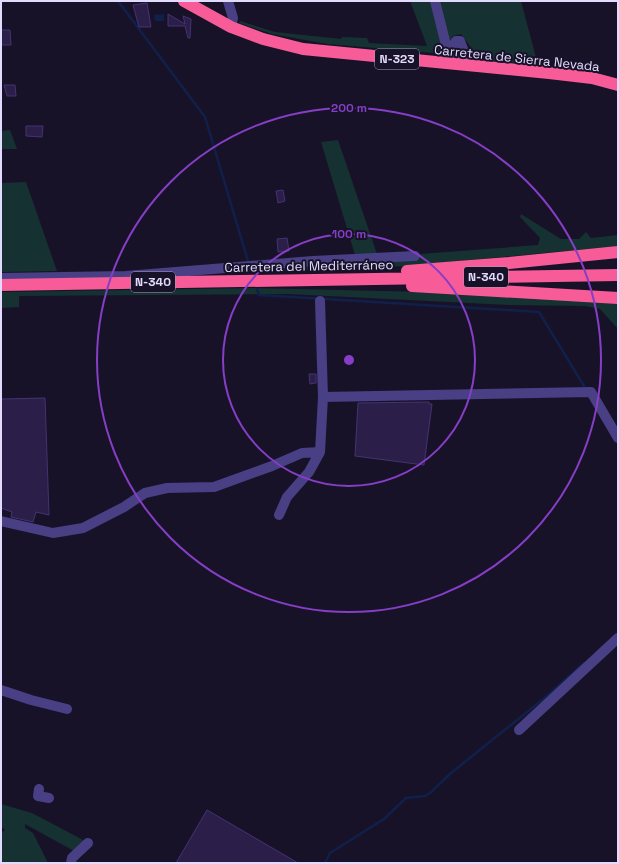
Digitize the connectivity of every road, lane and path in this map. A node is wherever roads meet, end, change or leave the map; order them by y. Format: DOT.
graph roads {
  1 [pos="184,1"];
  2 [pos="228,1"];
  3 [pos="435,1"];
  4 [pos="230,27"];
  5 [pos="448,53"];
  6 [pos="459,61"];
  7 [pos="618,85"];
  8 [pos="618,252"];
  9 [pos="415,256"];
  10 [pos="618,275"];
  11 [pos="1,278"];
  12 [pos="355,279"];
  13 [pos="305,280"];
  14 [pos="1,285"];
  15 [pos="618,298"];
  16 [pos="320,301"];
  17 [pos="323,397"];
  18 [pos="618,438"];
  19 [pos="320,452"];
  20 [pos="279,515"];
  21 [pos="1,521"];
  22 [pos="618,638"];
  23 [pos="1,690"];
  24 [pos="67,709"];
  25 [pos="519,730"];
  26 [pos="38,789"];
  27 [pos="49,798"];
  28 [pos="88,843"];
  29 [pos="71,863"];
  1 -- 4 [label="highway, Carretera de Sierra Nevada / N-323"];
  2 -- 4 [label="lane"];
  3 -- 5 [label="lane"];
  4 -- 6 [label="highway, Carretera de Sierra Nevada / N-323"];
  5 -- 6 [label="lane"];
  5 -- 6 [label="lane"];
  6 -- 7 [label="highway, Carretera de Sierra Nevada / N-323"];
  8 -- 12 [label="highway"];
  9 -- 11 [label="lane"];
  10 -- 12 [label="highway, Carretera del Mediterráneo / N-340"];
  12 -- 13 [label="highway, Carretera del Mediterráneo / N-340"];
  13 -- 14 [label="highway, Carretera del Mediterráneo / N-340"];
  13 -- 15 [label="highway"];
  16 -- 17 [label="lane"];
  17 -- 18 [label="lane"];
  17 -- 19 [label="lane"];
  19 -- 20 [label="lane"];
  19 -- 21 [label="lane"];
  22 -- 25 [label="lane"];
  23 -- 24 [label="lane"];
  26 -- 27 [label="lane"];
  28 -- 29 [label="lane"];
}
